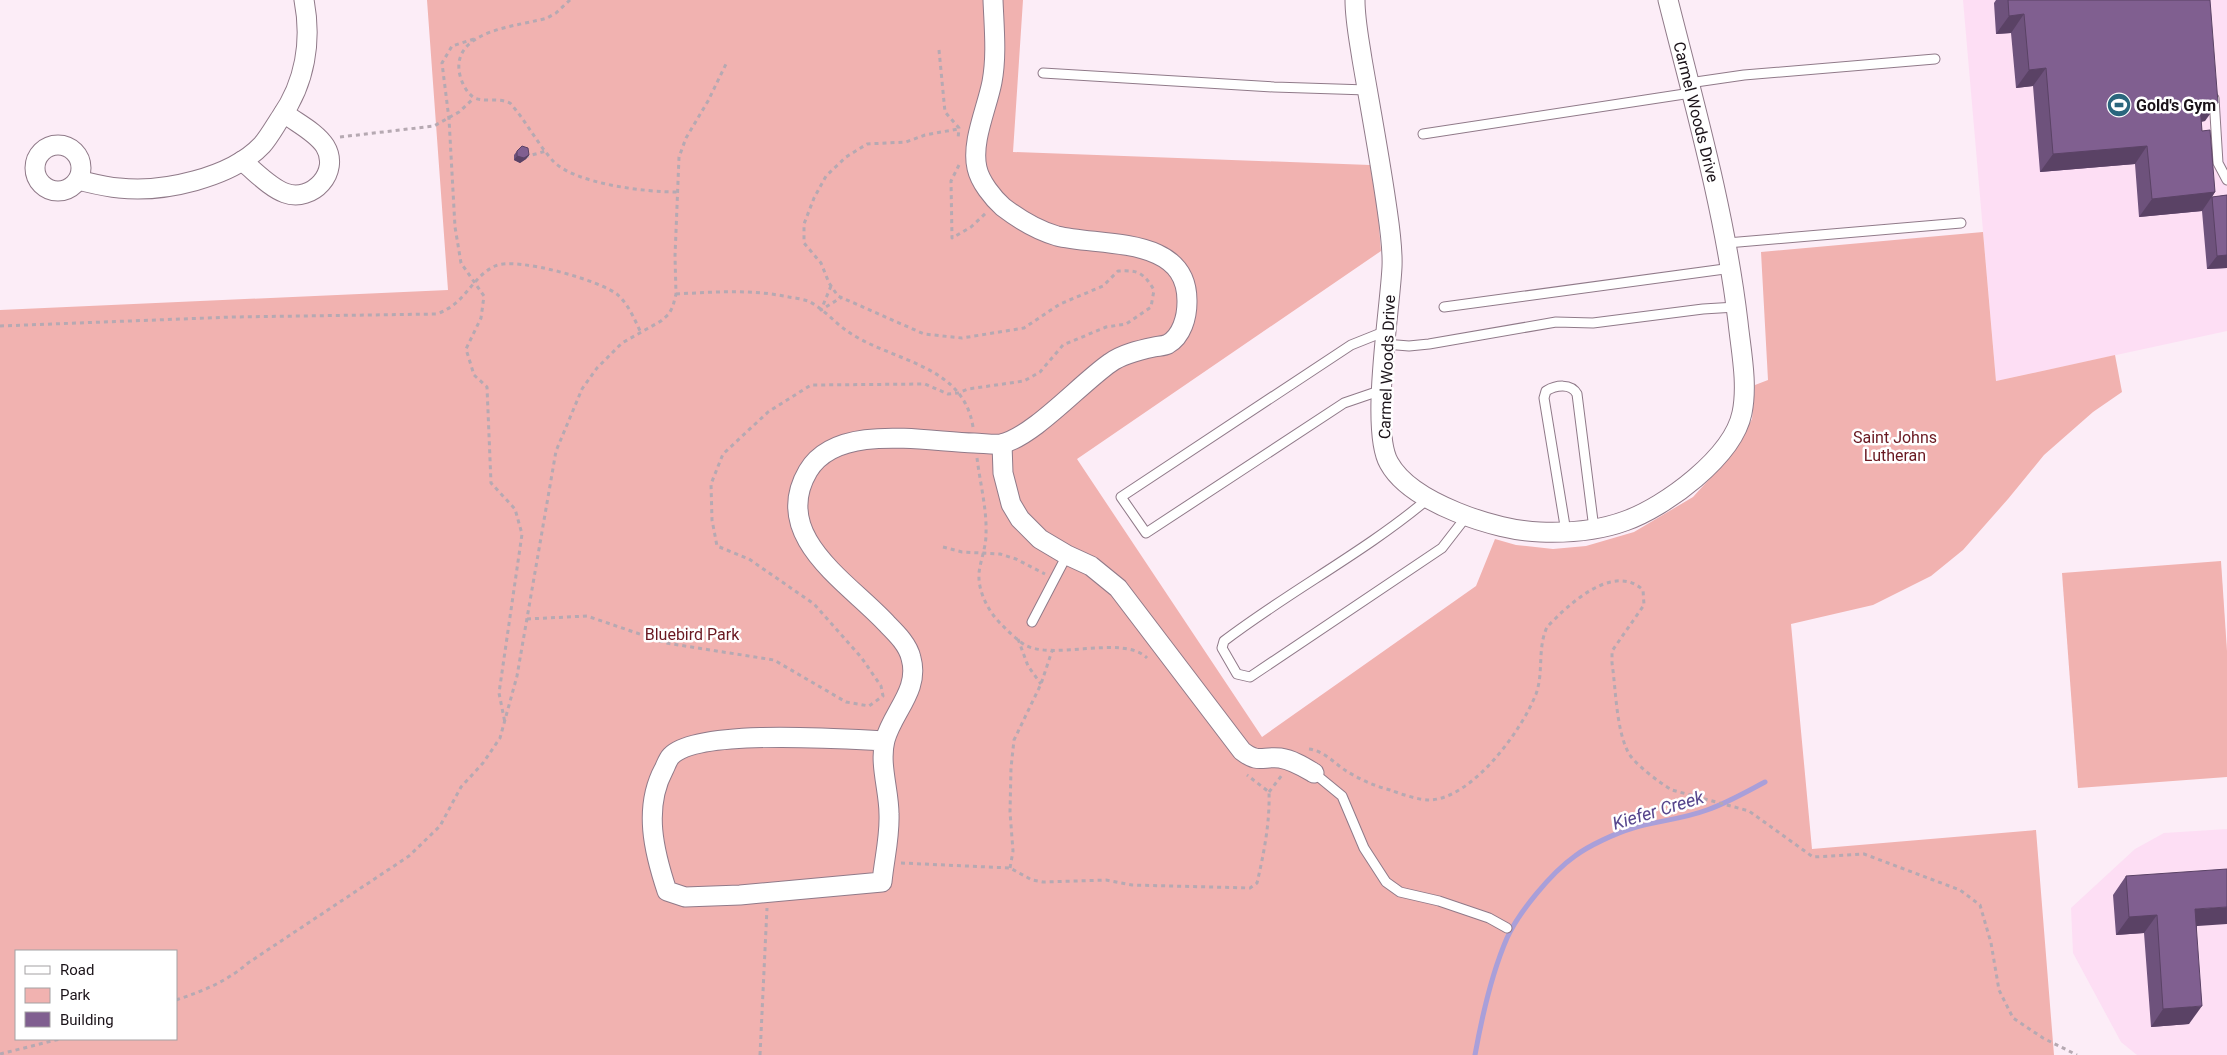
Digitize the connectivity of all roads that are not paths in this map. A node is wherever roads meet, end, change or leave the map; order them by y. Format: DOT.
graph roads {
  1 [pos="304,0"];
  2 [pos="993,0"];
  3 [pos="1355,0"];
  4 [pos="1668,0"];
  5 [pos="1935,60"];
  6 [pos="1043,73"];
  7 [pos="2213,84"];
  8 [pos="1690,88"];
  9 [pos="1367,90"];
  10 [pos="284,113"];
  11 [pos="1423,134"];
  12 [pos="242,161"];
  13 [pos="78,180"];
  14 [pos="2227,180"];
  15 [pos="1961,224"];
  16 [pos="1727,243"];
  17 [pos="1732,268"];
  18 [pos="1444,307"];
  19 [pos="1736,307"];
  20 [pos="1385,338"];
  21 [pos="1382,390"];
  22 [pos="1002,444"];
  23 [pos="1429,498"];
  24 [pos="1466,517"];
  25 [pos="1594,529"];
  26 [pos="1566,532"];
  27 [pos="1067,556"];
  28 [pos="1032,622"];
  29 [pos="885,741"];
  30 [pos="1314,773"];
  31 [pos="1507,928"];
  1 -- 10 [label="street"];
  2 -- 22 [label="street"];
  3 -- 9 [label="street, Carmel Woods Drive"];
  4 -- 8 [label="street, Carmel Woods Drive"];
  5 -- 8 [label="lane"];
  6 -- 9 [label="lane"];
  7 -- 14 [label="lane"];
  8 -- 11 [label="lane"];
  8 -- 16 [label="street, Carmel Woods Drive"];
  9 -- 20 [label="street, Carmel Woods Drive"];
  10 -- 12 [label="street"];
  10 -- 12 [label="street"];
  12 -- 13 [label="street"];
  15 -- 16 [label="lane"];
  16 -- 17 [label="street, Carmel Woods Drive"];
  17 -- 18 [label="lane"];
  17 -- 19 [label="street, Carmel Woods Drive"];
  19 -- 20 [label="lane"];
  19 -- 25 [label="street, Carmel Woods Drive"];
  20 -- 21 [label="street, Carmel Woods Drive"];
  20 -- 21 [label="lane"];
  21 -- 23 [label="street, Carmel Woods Drive"];
  22 -- 27 [label="street"];
  22 -- 29 [label="street"];
  23 -- 24 [label="street, Carmel Woods Drive"];
  23 -- 24 [label="lane"];
  24 -- 26 [label="street, Carmel Woods Drive"];
  25 -- 26 [label="street, Carmel Woods Drive"];
  25 -- 26 [label="lane"];
  27 -- 28 [label="lane"];
  27 -- 30 [label="street"];
  29 -- 29 [label="street"];
  30 -- 31 [label="lane"];
}
